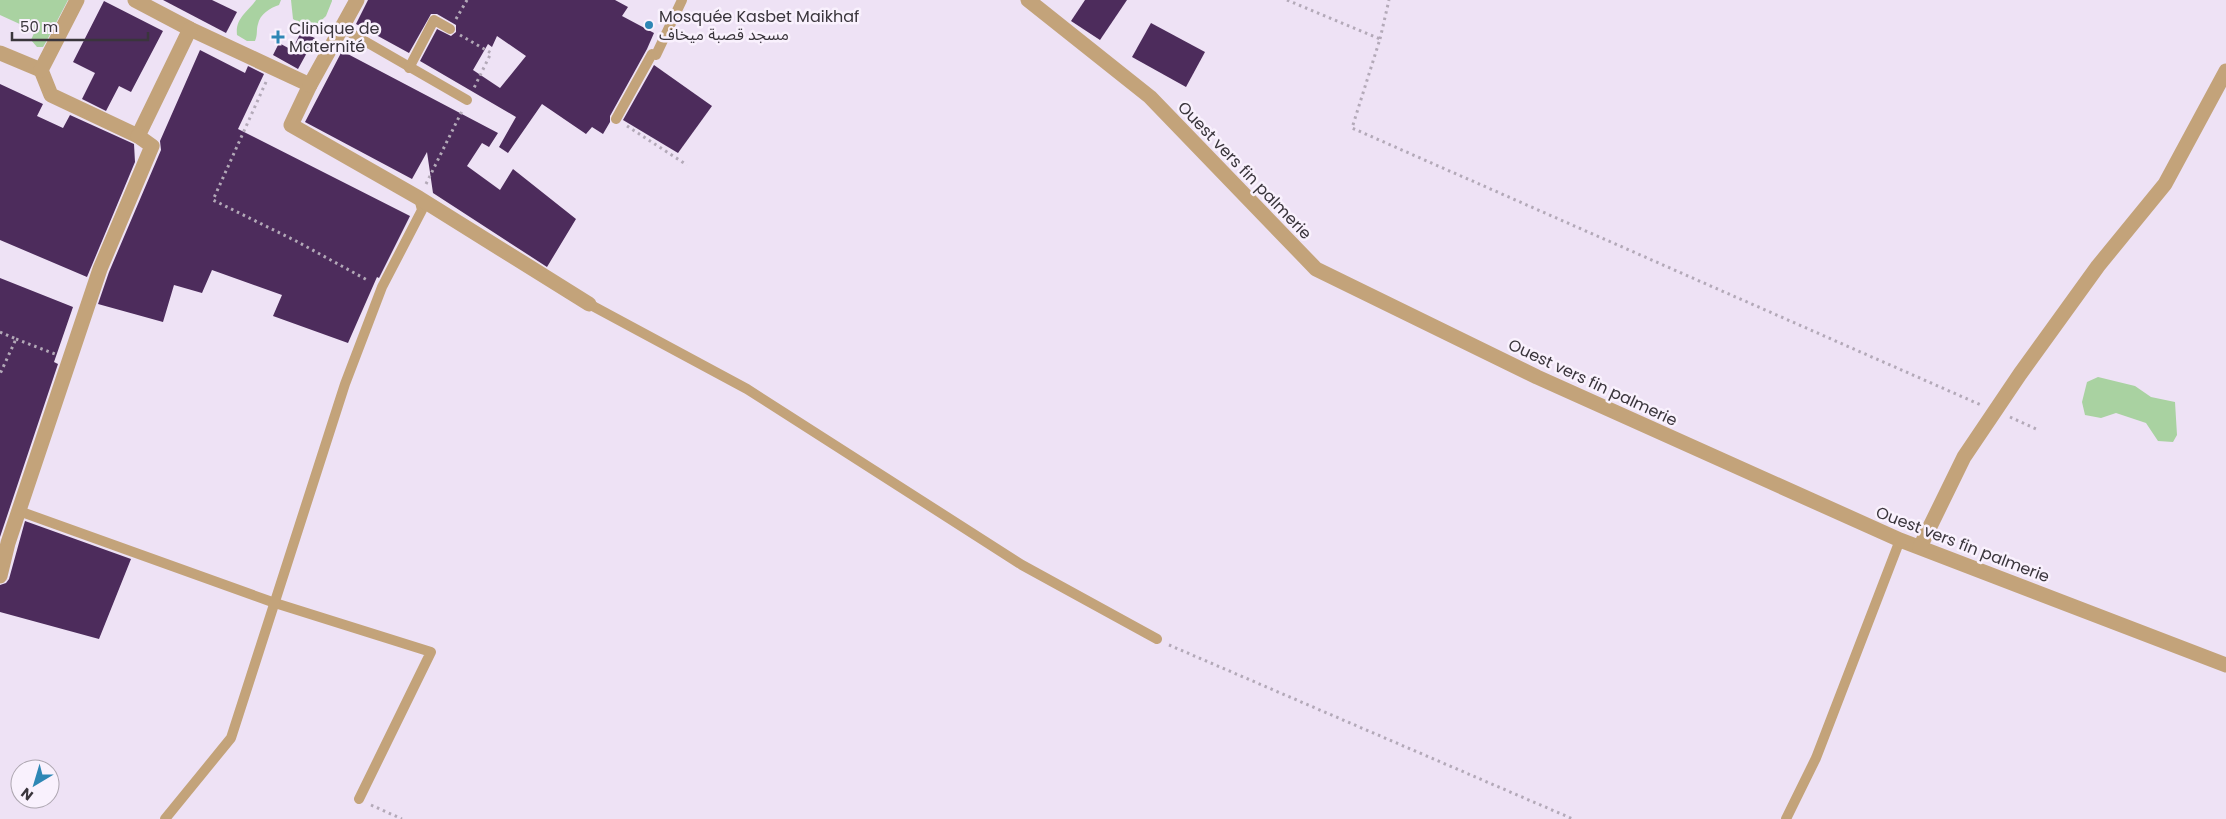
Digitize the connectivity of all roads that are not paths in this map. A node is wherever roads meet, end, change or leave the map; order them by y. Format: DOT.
graph roads {
  1 [pos="76,0"];
  2 [pos="135,0"];
  3 [pos="357,0"];
  4 [pos="682,0"];
  5 [pos="1028,0"];
  6 [pos="342,28"];
  7 [pos="190,29"];
  8 [pos="450,29"];
  9 [pos="0,53"];
  10 [pos="409,68"];
  11 [pos="41,70"];
  12 [pos="2226,71"];
  13 [pos="310,85"];
  14 [pos="467,100"];
  15 [pos="616,119"];
  16 [pos="138,136"];
  17 [pos="419,198"];
  18 [pos="589,304"];
  19 [pos="19,511"];
  20 [pos="1900,540"];
  21 [pos="1920,547"];
  22 [pos="0,576"];
  23 [pos="275,603"];
  24 [pos="1157,640"];
  25 [pos="2226,665"];
  26 [pos="359,799"];
  27 [pos="165,819"];
  28 [pos="1786,819"];
  1 -- 11 [label="street"];
  2 -- 7 [label="street"];
  3 -- 6 [label="street"];
  4 -- 15 [label="lane"];
  5 -- 20 [label="street, Ouest vers fin palmerie"];
  6 -- 10 [label="lane"];
  6 -- 13 [label="street"];
  7 -- 13 [label="street"];
  7 -- 16 [label="street"];
  8 -- 10 [label="lane"];
  9 -- 11 [label="street"];
  10 -- 14 [label="lane"];
  11 -- 16 [label="street"];
  12 -- 21 [label="street"];
  13 -- 17 [label="street"];
  16 -- 19 [label="street"];
  17 -- 18 [label="street"];
  17 -- 23 [label="lane"];
  18 -- 24 [label="lane"];
  19 -- 22 [label="street"];
  19 -- 23 [label="lane"];
  20 -- 21 [label="street, Ouest vers fin palmerie"];
  20 -- 28 [label="lane"];
  21 -- 25 [label="street, Ouest vers fin palmerie"];
  23 -- 26 [label="lane"];
  23 -- 27 [label="lane"];
}
